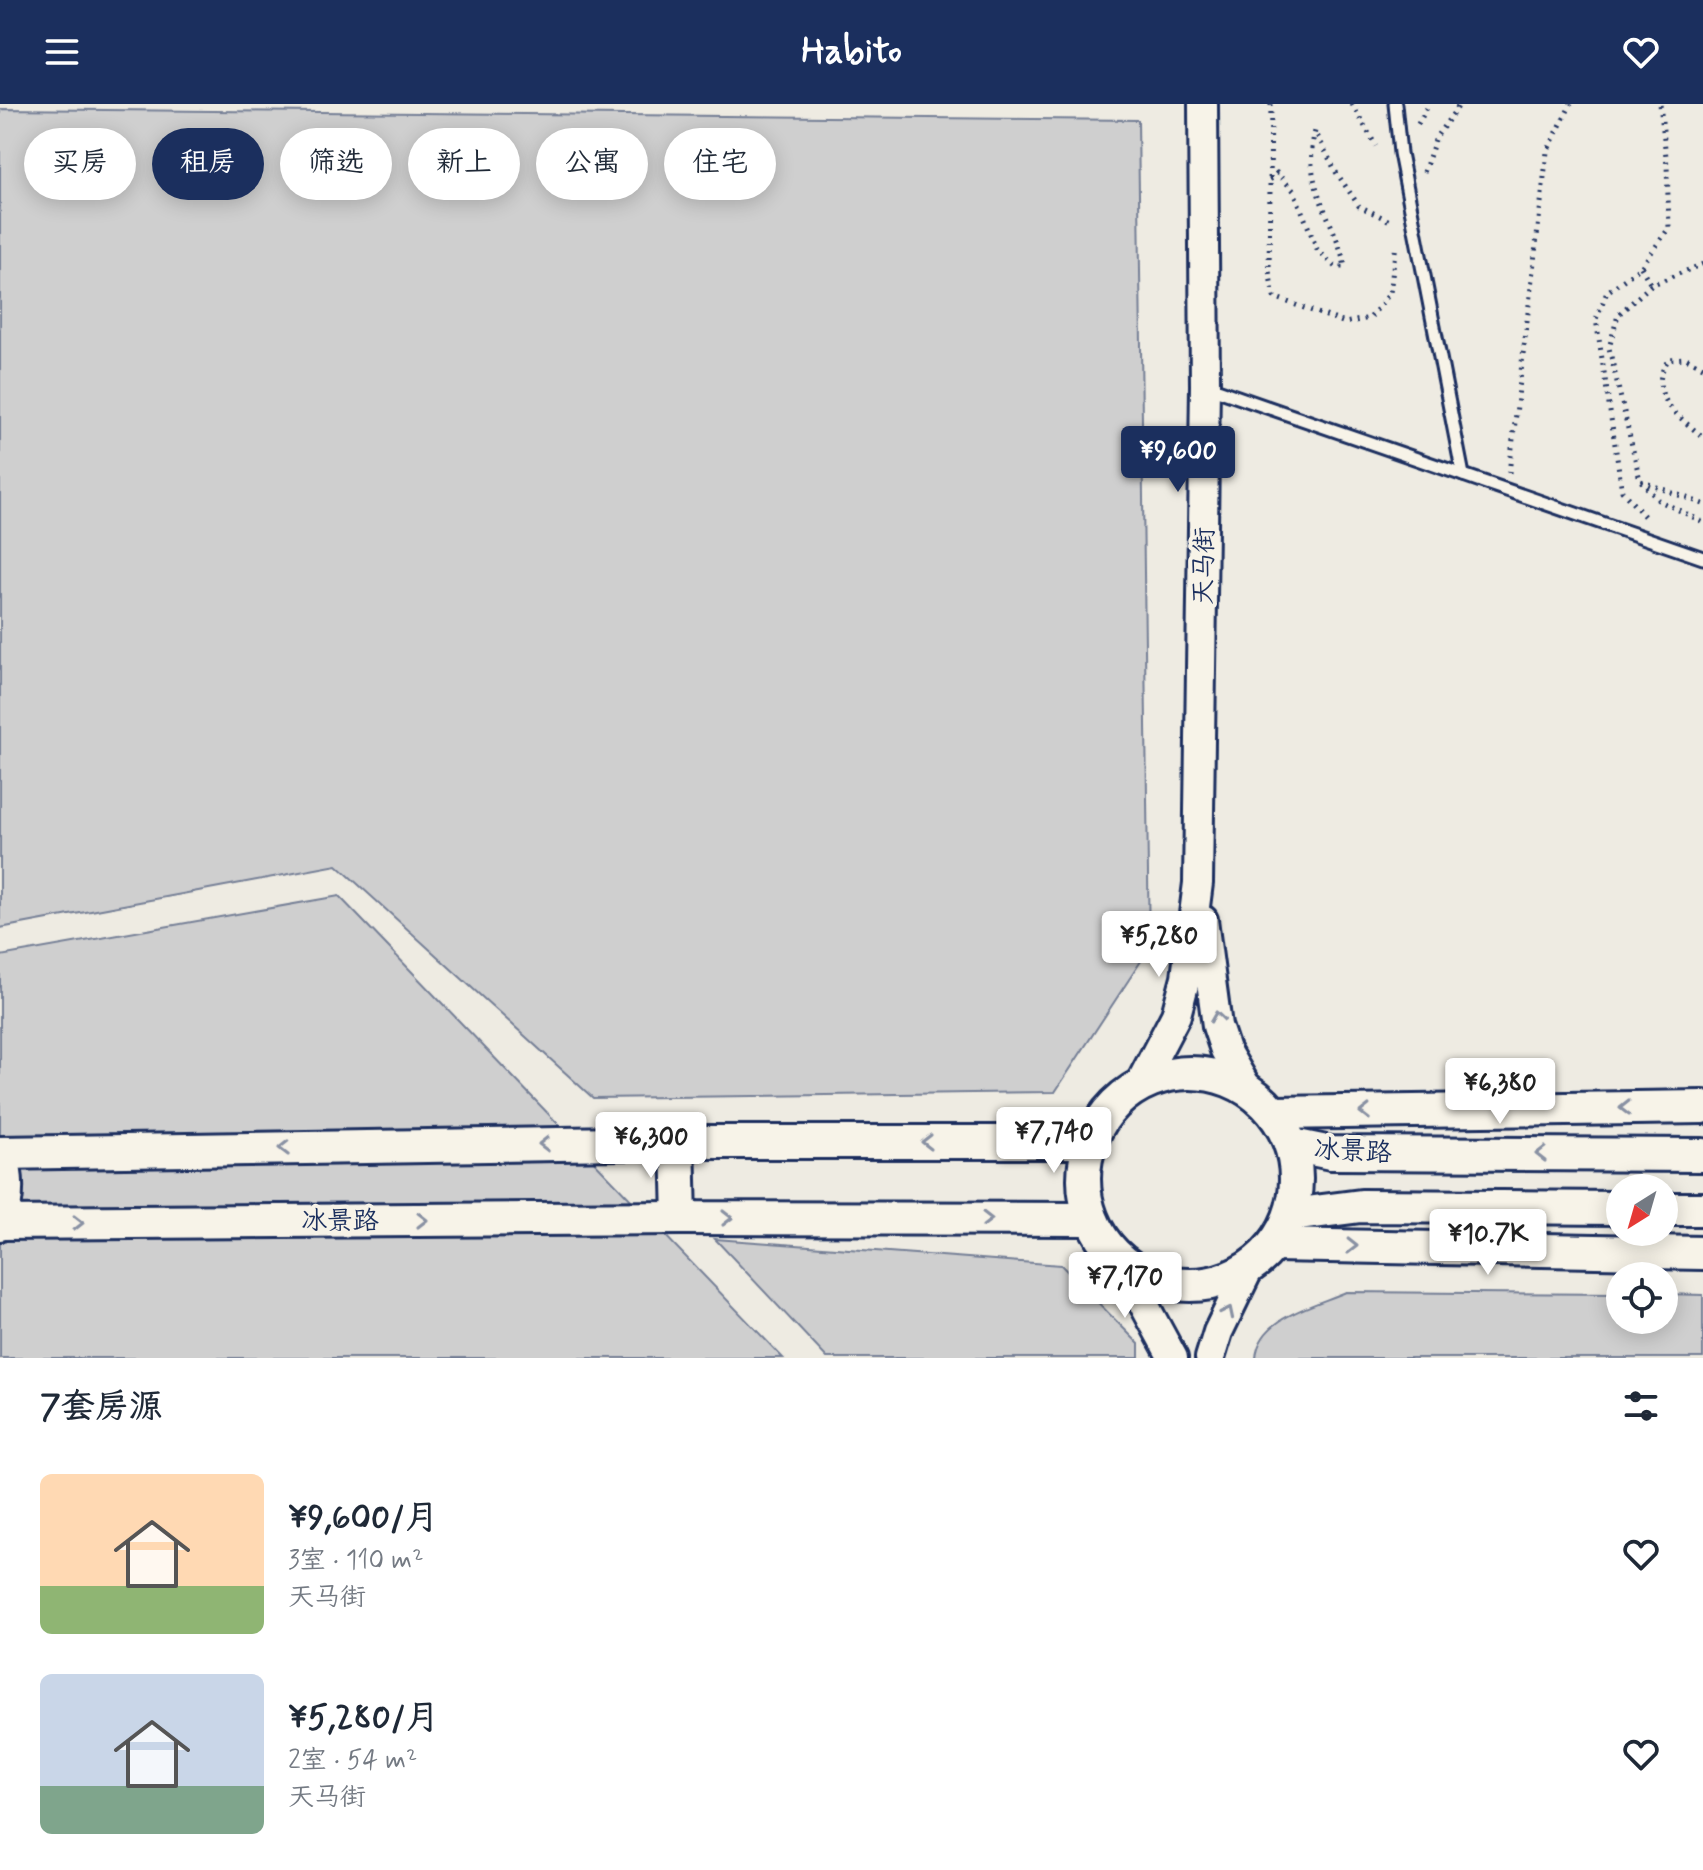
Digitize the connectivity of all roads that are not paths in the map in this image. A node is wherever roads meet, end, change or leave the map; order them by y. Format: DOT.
graph roads {
  1 [pos="1203,104"];
  2 [pos="1395,104"];
  3 [pos="1205,385"];
  4 [pos="1463,475"];
  5 [pos="1703,558"];
  6 [pos="1198,883"];
  7 [pos="1141,1082"];
  8 [pos="1247,1088"];
  9 [pos="1703,1107"];
  10 [pos="1274,1113"];
  11 [pos="678,1142"];
  12 [pos="1089,1142"];
  13 [pos="1292,1145"];
  14 [pos="0,1153"];
  15 [pos="1703,1155"];
  16 [pos="1606,1208"];
  17 [pos="1678,1209"];
  18 [pos="1703,1209"];
  19 [pos="1291,1215"];
  20 [pos="680,1218"];
  21 [pos="1091,1219"];
  22 [pos="0,1224"];
  23 [pos="1274,1245"];
  24 [pos="1703,1253"];
  25 [pos="1121,1262"];
  26 [pos="1249,1268"];
  27 [pos="1173,1358"];
  28 [pos="1210,1358"];
  1 -- 3 [label="street, 天马街"];
  2 -- 4 [label="lane"];
  3 -- 4 [label="lane"];
  3 -- 6 [label="street, 天马街"];
  4 -- 5 [label="lane"];
  6 -- 7 [label="street"];
  8 -- 6 [label="street, one-way"];
  7 -- 8 [label="main road"];
  7 -- 12 [label="main road"];
  8 -- 10 [label="main road"];
  9 -- 10 [label="main road, one-way"];
  10 -- 13 [label="main road"];
  12 -- 11 [label="main road, one-way"];
  11 -- 14 [label="main road, one-way"];
  11 -- 20 [label="main road"];
  12 -- 21 [label="main road"];
  15 -- 13 [label="main road, 冰景路, one-way"];
  13 -- 19 [label="main road"];
  14 -- 22 [label="main road"];
  16 -- 19 [label="main road, 冰景路"];
  17 -- 18 [label="main road"];
  19 -- 23 [label="main road"];
  20 -- 21 [label="main road, 冰景路, one-way"];
  22 -- 20 [label="main road, 冰景路, one-way"];
  21 -- 25 [label="main road"];
  23 -- 24 [label="main road, one-way"];
  23 -- 26 [label="main road"];
  25 -- 26 [label="main road"];
  25 -- 27 [label="street"];
  28 -- 26 [label="street, one-way"];
}
